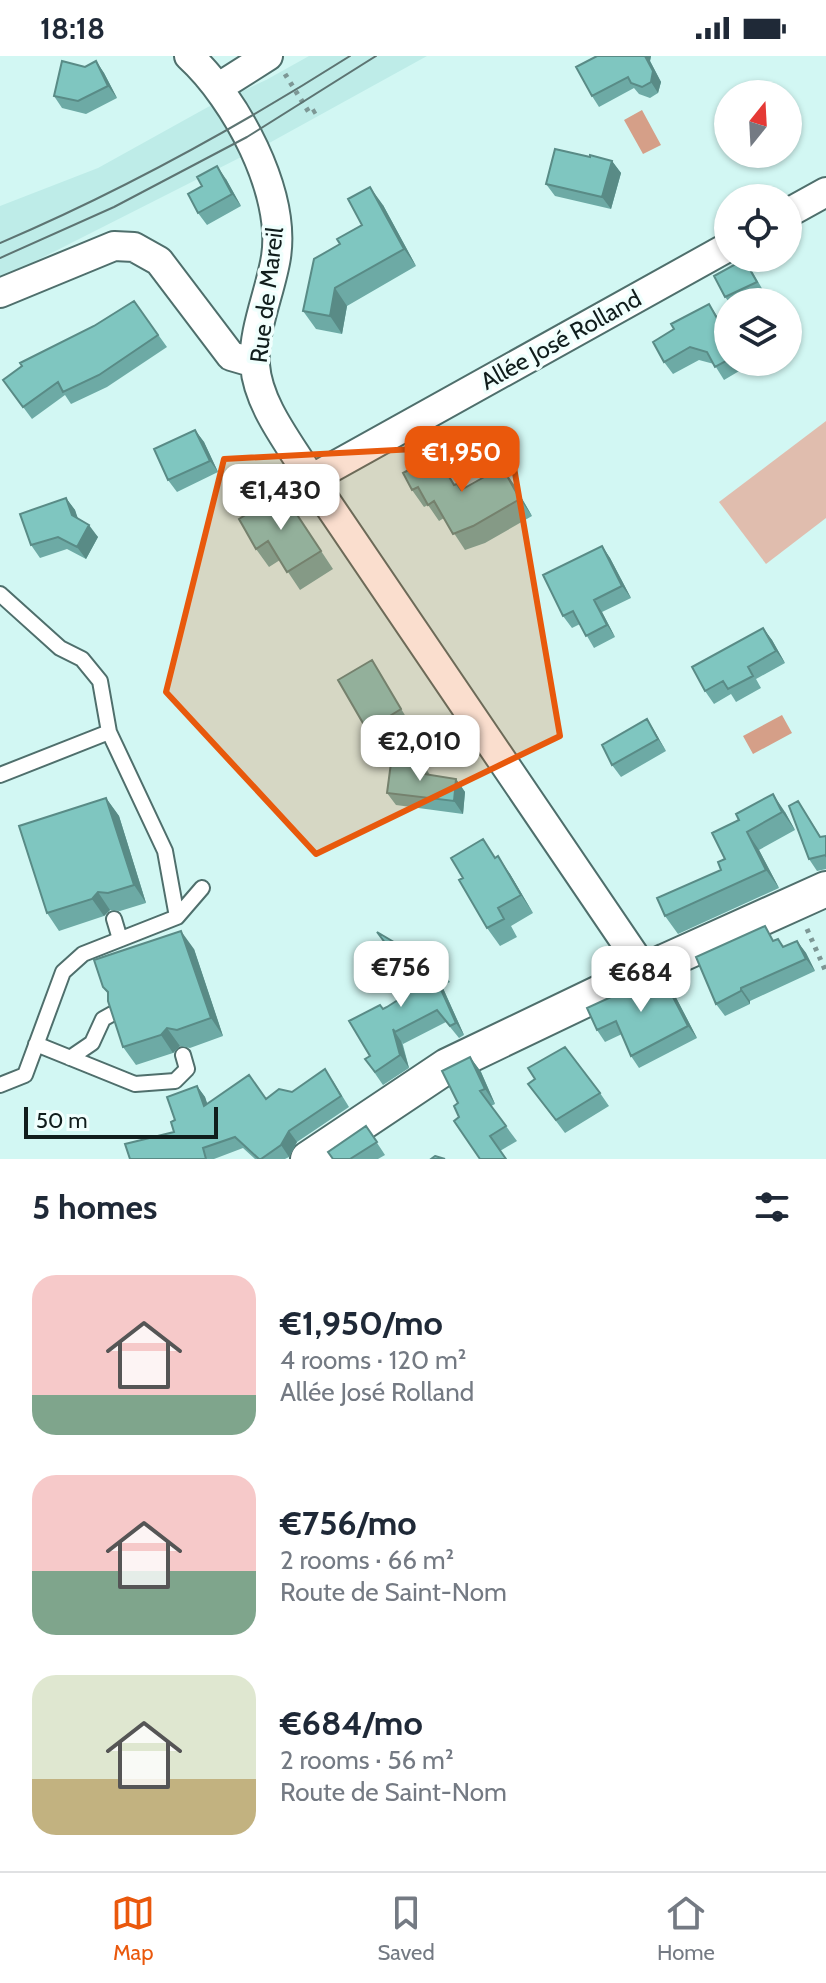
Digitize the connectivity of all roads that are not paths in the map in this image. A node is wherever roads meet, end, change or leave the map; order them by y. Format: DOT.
graph roads {
  1 [pos="189,56"];
  2 [pos="274,60"];
  3 [pos="219,87"];
  4 [pos="826,192"];
  5 [pos="802,205"];
  6 [pos="714,255"];
  7 [pos="0,293"];
  8 [pos="255,363"];
  9 [pos="311,479"];
  10 [pos="0,594"];
  11 [pos="109,732"];
  12 [pos="0,775"];
  13 [pos="202,888"];
  14 [pos="811,895"];
  15 [pos="177,917"];
  16 [pos="114,919"];
  17 [pos="120,939"];
  18 [pos="645,971"];
  19 [pos="112,1014"];
  20 [pos="36,1044"];
  21 [pos="183,1055"];
  22 [pos="70,1058"];
  23 [pos="0,1085"];
  24 [pos="308,1159"];
  1 -- 3 [label="street, Rue de Mareil"];
  2 -- 3 [label="street"];
  3 -- 8 [label="street, Rue de Mareil"];
  4 -- 5 [label="street"];
  6 -- 9 [label="street, Allée José Rolland"];
  7 -- 8 [label="street"];
  8 -- 9 [label="street, Rue de Mareil"];
  9 -- 18 [label="street, Rue de Mareil"];
  10 -- 11 [label="lane"];
  11 -- 12 [label="lane"];
  11 -- 15 [label="lane"];
  13 -- 15 [label="lane"];
  14 -- 18 [label="street"];
  15 -- 17 [label="lane"];
  16 -- 17 [label="lane"];
  17 -- 20 [label="lane"];
  18 -- 24 [label="street"];
  19 -- 22 [label="lane"];
  20 -- 22 [label="lane"];
  20 -- 23 [label="lane"];
  21 -- 22 [label="lane"];
}
